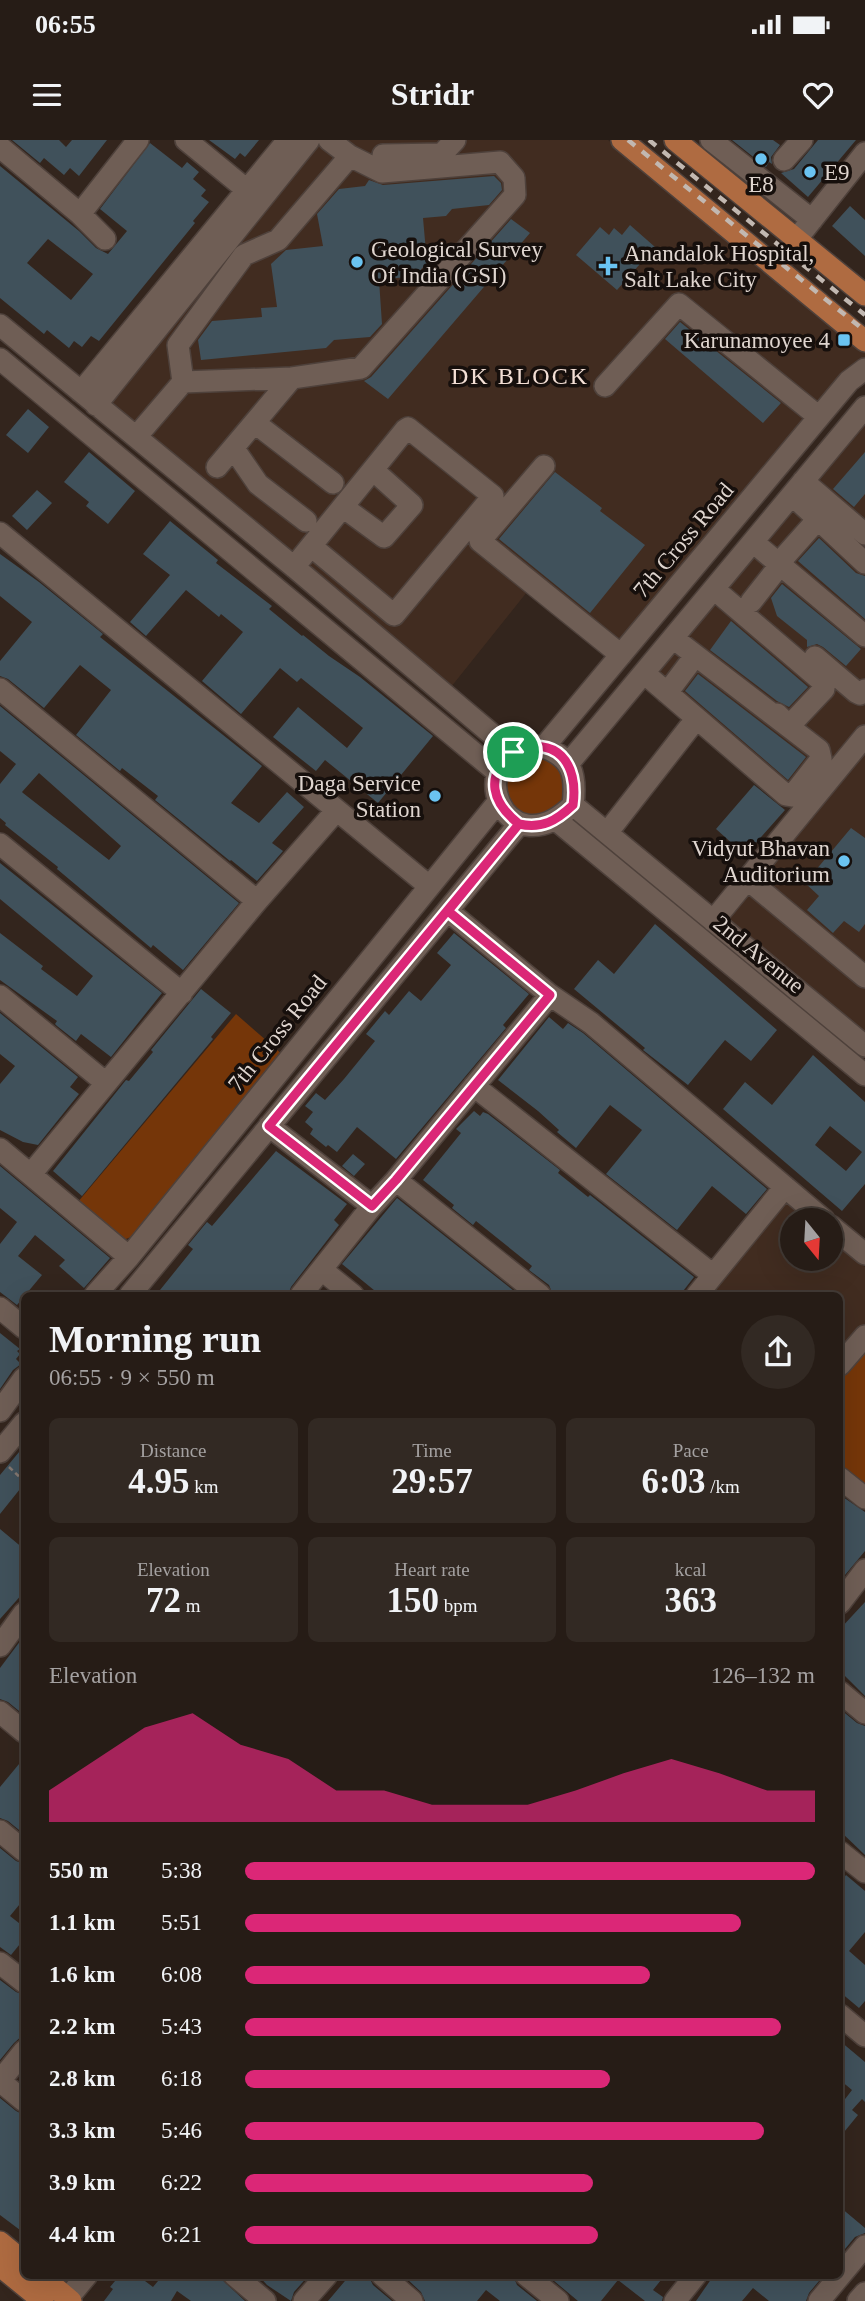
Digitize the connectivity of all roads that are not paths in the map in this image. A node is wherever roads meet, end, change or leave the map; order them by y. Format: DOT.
graph roads {
  1 [pos="138,140"];
  2 [pos="186,140"];
  3 [pos="288,140"];
  4 [pos="309,140"];
  5 [pos="329,140"];
  6 [pos="455,140"];
  7 [pos="622,140"];
  8 [pos="676,140"];
  9 [pos="711,140"];
  10 [pos="802,140"];
  11 [pos="0,147"];
  12 [pos="383,154"];
  13 [pos="350,156"];
  14 [pos="784,160"];
  15 [pos="861,166"];
  16 [pos="247,190"];
  17 [pos="80,214"];
  18 [pos="812,220"];
  19 [pos="105,239"];
  20 [pos="795,239"];
  21 [pos="192,270"];
  22 [pos="865,295"];
  23 [pos="0,325"];
  24 [pos="865,341"];
  25 [pos="0,359"];
  26 [pos="865,369"];
  27 [pos="292,378"];
  28 [pos="183,382"];
  29 [pos="606,386"];
  30 [pos="89,398"];
  31 [pos="865,407"];
  32 [pos="819,417"];
  33 [pos="255,423"];
  34 [pos="136,437"];
  35 [pos="234,449"];
  36 [pos="544,466"];
  37 [pos="217,467"];
  38 [pos="373,470"];
  39 [pos="332,483"];
  40 [pos="798,488"];
  41 [pos="343,507"];
  42 [pos="818,519"];
  43 [pos="306,520"];
  44 [pos="864,531"];
  45 [pos="0,533"];
  46 [pos="757,537"];
  47 [pos="311,546"];
  48 [pos="783,560"];
  49 [pos="865,563"];
  50 [pos="294,567"];
  51 [pos="718,584"];
  52 [pos="751,602"];
  53 [pos="865,628"];
  54 [pos="676,634"];
  55 [pos="865,636"];
  56 [pos="621,654"];
  57 [pos="695,656"];
  58 [pos="644,673"];
  59 [pos="0,688"];
  60 [pos="865,690"];
  61 [pos="667,693"];
  62 [pos="689,728"];
  63 [pos="865,736"];
  64 [pos="544,747"];
  65 [pos="513,752"];
  66 [pos="568,764"];
  67 [pos="497,772"];
  68 [pos="498,802"];
  69 [pos="573,805"];
  70 [pos="337,811"];
  71 [pos="556,820"];
  72 [pos="519,824"];
  73 [pos="607,833"];
  74 [pos="0,844"];
  75 [pos="747,879"];
  76 [pos="429,886"];
  77 [pos="257,901"];
  78 [pos="448,911"];
  79 [pos="713,921"];
  80 [pos="865,977"];
  81 [pos="182,993"];
  82 [pos="550,995"];
  83 [pos="0,996"];
  84 [pos="865,1046"];
  85 [pos="865,1075"];
  86 [pos="106,1083"];
  87 [pos="474,1086"];
  88 [pos="269,1126"];
  89 [pos="0,1149"];
  90 [pos="30,1174"];
  91 [pos="396,1180"];
  92 [pos="785,1187"];
  93 [pos="372,1206"];
  94 [pos="810,1208"];
  95 [pos="844,1237"];
  96 [pos="865,1254"];
  97 [pos="129,1257"];
  98 [pos="322,1270"];
  99 [pos="713,1275"];
  100 [pos="98,1292"];
  101 [pos="132,1292"];
  102 [pos="304,1292"];
  103 [pos="349,1292"];
  104 [pos="536,1292"];
  105 [pos="699,1292"];
  106 [pos="0,1308"];
  107 [pos="21,1326"];
  108 [pos="865,1336"];
  109 [pos="843,1362"];
  110 [pos="21,1382"];
  111 [pos="0,1411"];
  112 [pos="21,1428"];
  113 [pos="4,1459"];
  114 [pos="843,1480"];
  115 [pos="865,1498"];
  116 [pos="865,1570"];
  117 [pos="843,1599"];
  118 [pos="21,1618"];
  119 [pos="0,1646"];
  120 [pos="843,1695"];
  121 [pos="0,1712"];
  122 [pos="865,1713"];
  123 [pos="21,1730"];
  124 [pos="0,1831"];
  125 [pos="21,1848"];
  126 [pos="843,1854"];
  127 [pos="865,1872"];
  128 [pos="0,1963"];
  129 [pos="21,1980"];
  130 [pos="843,2018"];
  131 [pos="865,2036"];
  132 [pos="21,2055"];
  133 [pos="0,2081"];
  134 [pos="21,2098"];
  135 [pos="0,2242"];
  136 [pos="865,2246"];
  137 [pos="21,2260"];
  138 [pos="0,2266"];
  139 [pos="843,2273"];
  140 [pos="45,2279"];
  141 [pos="84,2279"];
  142 [pos="239,2279"];
  143 [pos="323,2279"];
  144 [pos="387,2279"];
  145 [pos="531,2279"];
  146 [pos="838,2279"];
  147 [pos="865,2292"];
  148 [pos="69,2300"];
  149 [pos="43,2301"];
  150 [pos="265,2301"];
  151 [pos="304,2301"];
  152 [pos="412,2301"];
  153 [pos="558,2301"];
  154 [pos="820,2301"];
  155 [pos="858,2301"];
  1 -- 17 [label="street"];
  2 -- 16 [label="street"];
  3 -- 16 [label="street"];
  4 -- 21 [label="street"];
  5 -- 13 [label="street"];
  6 -- 12 [label="street"];
  7 -- 24 [label="main road"];
  8 -- 20 [label="main road"];
  9 -- 18 [label="street"];
  10 -- 14 [label="street"];
  11 -- 17 [label="street"];
  12 -- 13 [label="street"];
  12 -- 27 [label="street"];
  13 -- 28 [label="street"];
  15 -- 18 [label="street"];
  16 -- 21 [label="street"];
  17 -- 19 [label="street"];
  18 -- 20 [label="street"];
  20 -- 22 [label="main road"];
  21 -- 30 [label="street"];
  23 -- 30 [label="street"];
  25 -- 67 [label="street"];
  26 -- 32 [label="street, 7th Cross Road"];
  27 -- 28 [label="street"];
  27 -- 33 [label="street"];
  28 -- 34 [label="street"];
  29 -- 32 [label="street"];
  30 -- 34 [label="street"];
  31 -- 40 [label="street"];
  32 -- 56 [label="street, 7th Cross Road"];
  33 -- 35 [label="street"];
  33 -- 39 [label="street"];
  34 -- 50 [label="street"];
  35 -- 37 [label="street"];
  35 -- 43 [label="street"];
  36 -- 56 [label="street"];
  38 -- 41 [label="street"];
  38 -- 41 [label="street"];
  38 -- 47 [label="street"];
  40 -- 42 [label="street"];
  40 -- 44 [label="street"];
  40 -- 46 [label="street"];
  41 -- 47 [label="street"];
  42 -- 48 [label="street"];
  42 -- 49 [label="street"];
  45 -- 70 [label="street"];
  46 -- 48 [label="street"];
  46 -- 51 [label="street"];
  47 -- 50 [label="street"];
  48 -- 52 [label="street"];
  48 -- 53 [label="street"];
  48 -- 55 [label="street"];
  50 -- 65 [label="street"];
  51 -- 52 [label="street"];
  51 -- 54 [label="street"];
  51 -- 54 [label="street"];
  52 -- 60 [label="street"];
  54 -- 57 [label="street"];
  54 -- 58 [label="street"];
  56 -- 64 [label="street, 7th Cross Road"];
  57 -- 61 [label="street"];
  57 -- 61 [label="street"];
  58 -- 61 [label="street"];
  58 -- 66 [label="street"];
  59 -- 77 [label="street"];
  62 -- 73 [label="street"];
  63 -- 75 [label="street"];
  64 -- 65 [label="street"];
  64 -- 66 [label="street"];
  65 -- 67 [label="street"];
  66 -- 69 [label="street"];
  67 -- 68 [label="street"];
  68 -- 72 [label="street"];
  68 -- 76 [label="street, 7th Cross Road"];
  69 -- 71 [label="street"];
  69 -- 73 [label="street, 2nd Avenue"];
  70 -- 76 [label="street"];
  70 -- 77 [label="street"];
  71 -- 72 [label="street"];
  71 -- 85 [label="street, 2nd Avenue"];
  72 -- 78 [label="street"];
  73 -- 79 [label="street, 2nd Avenue"];
  74 -- 81 [label="street"];
  75 -- 79 [label="street"];
  75 -- 80 [label="street"];
  76 -- 97 [label="street, 7th Cross Road"];
  77 -- 81 [label="street"];
  78 -- 82 [label="street"];
  78 -- 88 [label="street"];
  79 -- 84 [label="street, 2nd Avenue"];
  81 -- 86 [label="street"];
  82 -- 87 [label="street"];
  82 -- 92 [label="street"];
  83 -- 86 [label="street"];
  86 -- 90 [label="street"];
  87 -- 91 [label="street"];
  87 -- 99 [label="street"];
  88 -- 93 [label="street"];
  88 -- 101 [label="street"];
  89 -- 90 [label="street"];
  90 -- 97 [label="street"];
  91 -- 93 [label="street"];
  91 -- 104 [label="street"];
  92 -- 94 [label="street"];
  92 -- 99 [label="street"];
  93 -- 98 [label="street"];
  95 -- 96 [label="street"];
  97 -- 100 [label="street, 7th Cross Road"];
  98 -- 102 [label="street"];
  98 -- 103 [label="street"];
  99 -- 105 [label="street"];
  106 -- 107 [label="street"];
  108 -- 109 [label="street"];
  110 -- 111 [label="street"];
  112 -- 113 [label="street"];
  114 -- 115 [label="street"];
  116 -- 117 [label="street"];
  118 -- 119 [label="street"];
  120 -- 122 [label="street"];
  121 -- 123 [label="street"];
  124 -- 125 [label="street"];
  126 -- 127 [label="street"];
  128 -- 129 [label="street"];
  130 -- 131 [label="street"];
  132 -- 133 [label="street"];
  133 -- 134 [label="street"];
  135 -- 137 [label="main road"];
  136 -- 139 [label="street"];
  138 -- 149 [label="main road"];
  140 -- 148 [label="main road"];
  141 -- 148 [label="street"];
  142 -- 150 [label="street"];
  143 -- 151 [label="street"];
  144 -- 152 [label="street"];
  145 -- 153 [label="street"];
  146 -- 154 [label="street"];
  147 -- 155 [label="street"];
}
